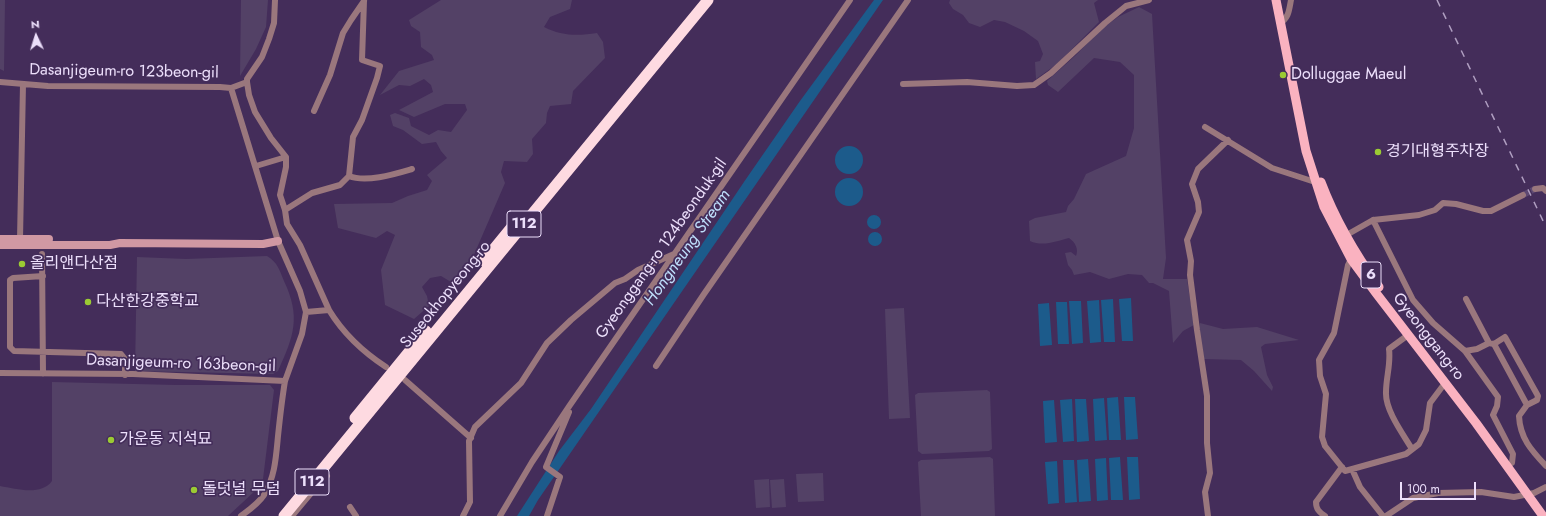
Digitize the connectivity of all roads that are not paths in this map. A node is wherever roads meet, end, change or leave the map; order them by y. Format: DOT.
graph roads {
  1 [pos="275,0"];
  2 [pos="698,0"];
  3 [pos="708,0"];
  4 [pos="850,0"];
  5 [pos="908,0"];
  6 [pos="1276,0"];
  7 [pos="1282,0"];
  8 [pos="1291,0"];
  9 [pos="365,1"];
  10 [pos="1146,1"];
  11 [pos="1283,22"];
  12 [pos="0,82"];
  13 [pos="247,82"];
  14 [pos="23,84"];
  15 [pos="903,84"];
  16 [pos="231,88"];
  17 [pos="314,111"];
  18 [pos="1206,127"];
  19 [pos="1228,140"];
  20 [pos="286,157"];
  21 [pos="256,166"];
  22 [pos="412,169"];
  23 [pos="349,176"];
  24 [pos="1315,182"];
  25 [pos="1535,189"];
  26 [pos="1546,191"];
  27 [pos="1523,195"];
  28 [pos="285,210"];
  29 [pos="1373,220"];
  30 [pos="1343,237"];
  31 [pos="0,239"];
  32 [pos="20,239"];
  33 [pos="278,241"];
  34 [pos="120,243"];
  35 [pos="0,244"];
  36 [pos="33,245"];
  37 [pos="46,245"];
  38 [pos="42,254"];
  39 [pos="675,254"];
  40 [pos="1351,259"];
  41 [pos="43,276"];
  42 [pos="1466,299"];
  43 [pos="329,310"];
  44 [pos="306,312"];
  45 [pos="1408,335"];
  46 [pos="1492,343"];
  47 [pos="1465,350"];
  48 [pos="43,352"];
  49 [pos="656,366"];
  50 [pos="386,367"];
  51 [pos="0,373"];
  52 [pos="43,374"];
  53 [pos="125,375"];
  54 [pos="405,380"];
  55 [pos="285,381"];
  56 [pos="1445,383"];
  57 [pos="570,405"];
  58 [pos="1527,405"];
  59 [pos="471,438"];
  60 [pos="1412,449"];
  61 [pos="1512,463"];
  62 [pos="1546,466"];
  63 [pos="1342,467"];
  64 [pos="1352,469"];
  65 [pos="327,476"];
  66 [pos="1546,487"];
  67 [pos="1531,494"];
  68 [pos="350,507"];
  69 [pos="1546,510"];
  70 [pos="241,516"];
  71 [pos="274,516"];
  72 [pos="284,516"];
  73 [pos="292,516"];
  74 [pos="356,516"];
  75 [pos="463,516"];
  76 [pos="500,516"];
  77 [pos="547,516"];
  78 [pos="1208,516"];
  79 [pos="1325,516"];
  80 [pos="1382,516"];
  81 [pos="1386,516"];
  82 [pos="1543,516"];
  1 -- 13 [label="street"];
  2 -- 71 [label="highway, Suseokhopyeong-ro / 112"];
  3 -- 72 [label="highway, Suseokhopyeong-ro / 112"];
  4 -- 39 [label="street, Gyeonggang-ro 124beonduk-gil"];
  5 -- 49 [label="street"];
  6 -- 11 [label="main road, Gyeonggang-ro / 6"];
  7 -- 11 [label="main road, Gyeonggang-ro / 6"];
  8 -- 11 [label="street"];
  9 -- 17 [label="street"];
  9 -- 23 [label="street"];
  10 -- 15 [label="street"];
  11 -- 24 [label="main road, Gyeonggang-ro / 6"];
  11 -- 30 [label="main road, Gyeonggang-ro / 6"];
  12 -- 14 [label="street, Dasanjigeum-ro 123beon-gil"];
  13 -- 16 [label="street"];
  13 -- 20 [label="street"];
  14 -- 16 [label="street, Dasanjigeum-ro 123beon-gil"];
  14 -- 32 [label="street"];
  16 -- 21 [label="street, Dasanjigeum-ro 123beon-gil"];
  18 -- 19 [label="street"];
  19 -- 24 [label="street"];
  19 -- 78 [label="street"];
  20 -- 21 [label="street"];
  20 -- 28 [label="street"];
  21 -- 33 [label="street, Dasanjigeum-ro 123beon-gil"];
  22 -- 23 [label="street"];
  23 -- 28 [label="street"];
  24 -- 30 [label="main road, Gyeonggang-ro / 6"];
  25 -- 26 [label="street"];
  27 -- 29 [label="street"];
  28 -- 43 [label="street"];
  29 -- 30 [label="street"];
  29 -- 47 [label="street"];
  30 -- 40 [label="main road, Gyeonggang-ro / 6"];
  30 -- 61 [label="main road, Gyeonggang-ro / 6"];
  31 -- 32 [label="street"];
  32 -- 34 [label="street"];
  33 -- 34 [label="street"];
  33 -- 44 [label="street, Dasanjigeum-ro 123beon-gil"];
  34 -- 37 [label="street"];
  35 -- 36 [label="street"];
  36 -- 37 [label="street"];
  36 -- 38 [label="street"];
  37 -- 38 [label="street"];
  38 -- 41 [label="street"];
  39 -- 57 [label="street, Gyeonggang-ro 124beonduk-gil"];
  39 -- 59 [label="street"];
  40 -- 45 [label="main road, Gyeonggang-ro / 6"];
  40 -- 63 [label="street"];
  41 -- 48 [label="street"];
  41 -- 48 [label="street"];
  42 -- 46 [label="street"];
  43 -- 44 [label="street"];
  43 -- 50 [label="street"];
  44 -- 55 [label="street"];
  45 -- 56 [label="main road, Gyeonggang-ro / 6"];
  45 -- 60 [label="street"];
  46 -- 47 [label="street"];
  46 -- 58 [label="street"];
  46 -- 58 [label="street"];
  47 -- 61 [label="street"];
  48 -- 52 [label="street"];
  48 -- 53 [label="street"];
  51 -- 52 [label="street, Dasanjigeum-ro 163beon-gil"];
  52 -- 53 [label="street, Dasanjigeum-ro 163beon-gil"];
  53 -- 55 [label="street, Dasanjigeum-ro 163beon-gil"];
  54 -- 59 [label="street"];
  55 -- 70 [label="street, Dasanjigeum-ro 163beon-gil"];
  56 -- 60 [label="street"];
  56 -- 67 [label="main road, Gyeonggang-ro / 6"];
  57 -- 76 [label="street, Gyeonggang-ro 124beonduk-gil"];
  57 -- 77 [label="street"];
  58 -- 62 [label="street"];
  59 -- 75 [label="street"];
  60 -- 64 [label="street"];
  61 -- 67 [label="main road, Gyeonggang-ro / 6"];
  63 -- 64 [label="street"];
  63 -- 79 [label="street"];
  64 -- 80 [label="street"];
  65 -- 73 [label="street"];
  66 -- 67 [label="street"];
  67 -- 69 [label="main road, Gyeonggang-ro / 6"];
  67 -- 81 [label="street"];
  67 -- 82 [label="main road, Gyeonggang-ro / 6"];
  68 -- 74 [label="street"];
}
